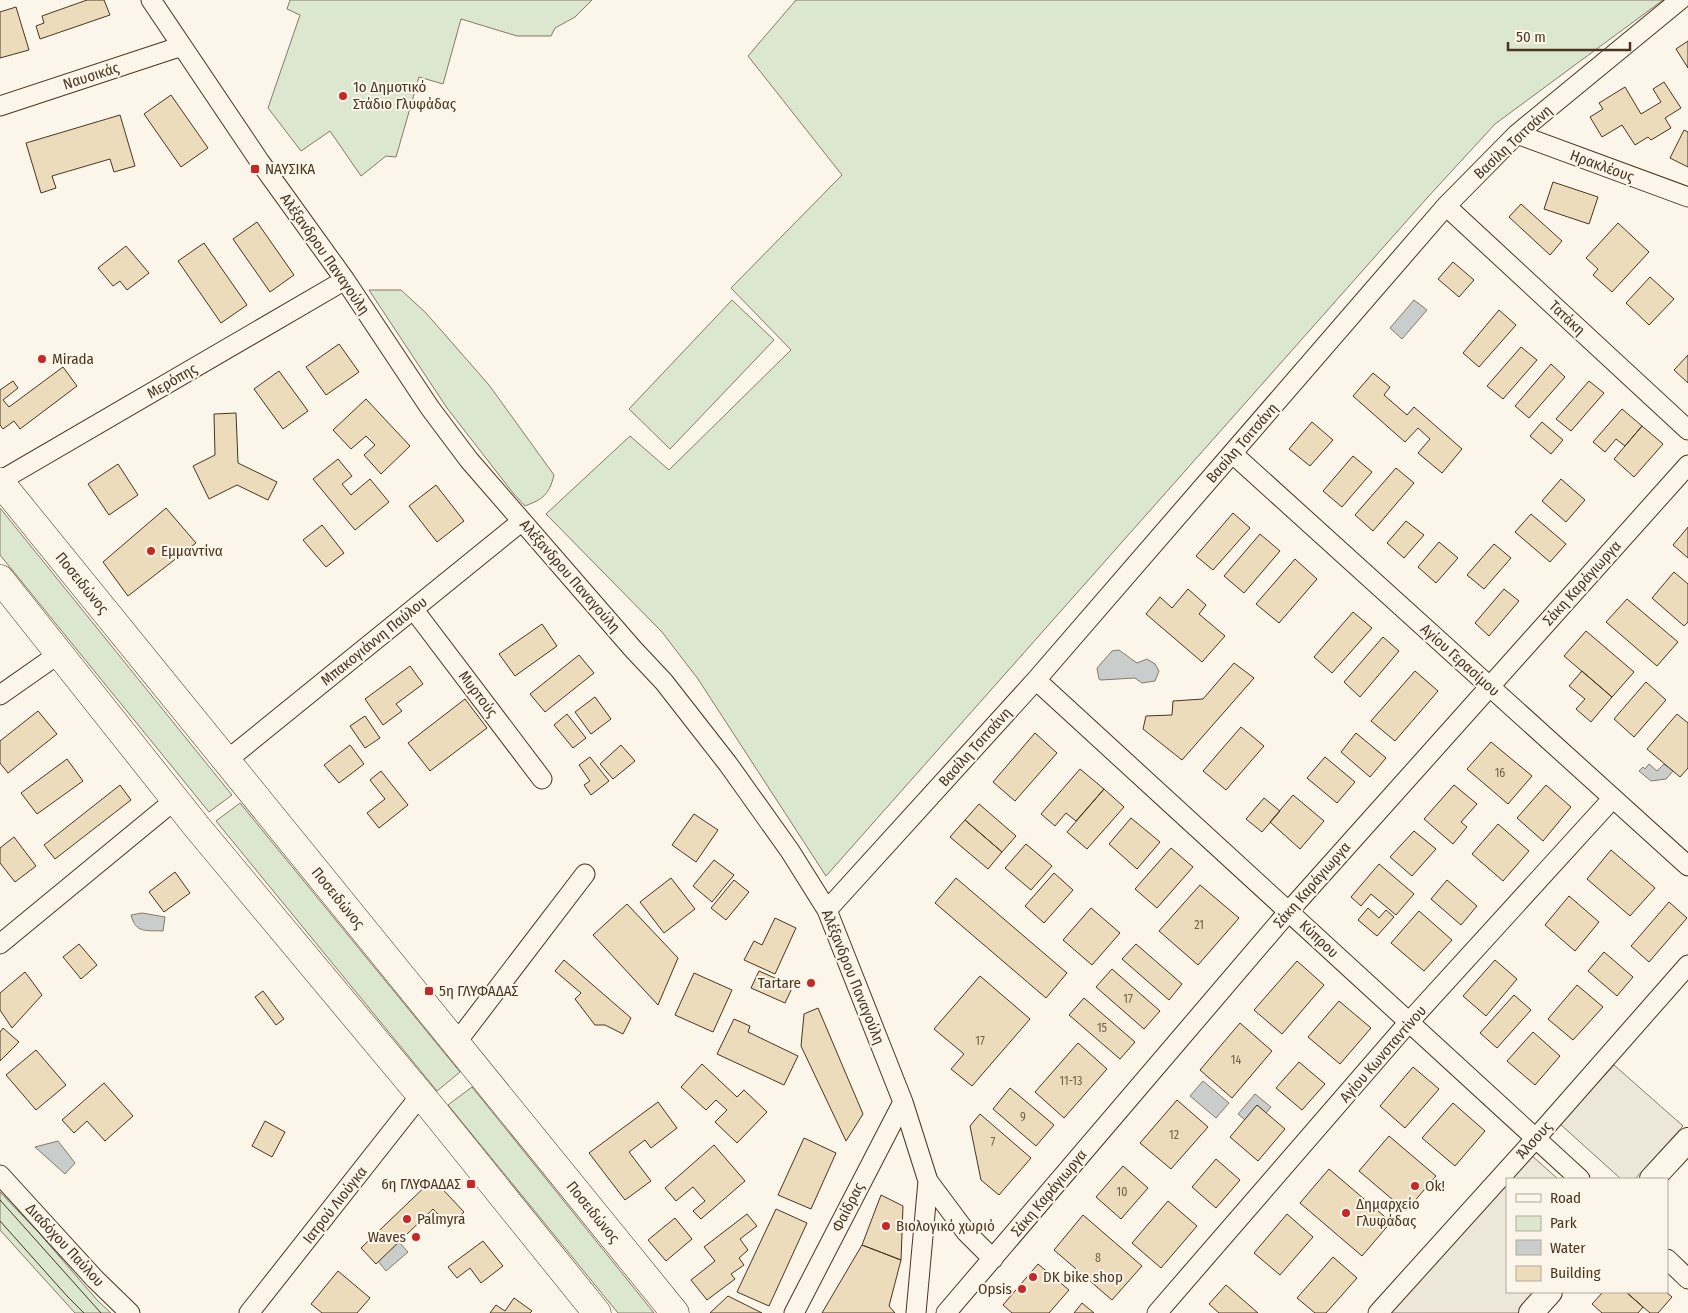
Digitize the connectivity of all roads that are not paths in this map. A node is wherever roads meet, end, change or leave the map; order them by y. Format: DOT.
graph roads {
  1 [pos="152,0"];
  2 [pos="1680,0"];
  3 [pos="182,46"];
  4 [pos="0,106"];
  5 [pos="1517,134"];
  6 [pos="1688,197"];
  7 [pos="1446,206"];
  8 [pos="345,280"];
  9 [pos="1688,430"];
  10 [pos="1233,454"];
  11 [pos="1688,465"];
  12 [pos="0,482"];
  13 [pos="522,521"];
  14 [pos="0,579"];
  15 [pos="414,610"];
  16 [pos="60,653"];
  17 [pos="1036,680"];
  18 [pos="1490,687"];
  19 [pos="0,695"];
  20 [pos="226,761"];
  21 [pos="542,779"];
  22 [pos="1613,798"];
  23 [pos="176,799"];
  24 [pos="1688,866"];
  25 [pos="585,874"];
  26 [pos="827,910"];
  27 [pos="1289,911"];
  28 [pos="0,944"];
  29 [pos="1688,965"];
  30 [pos="1410,1022"];
  31 [pos="456,1043"];
  32 [pos="420,1096"];
  33 [pos="903,1102"];
  34 [pos="1536,1138"];
  35 [pos="1688,1140"];
  36 [pos="0,1175"];
  37 [pos="1579,1178"];
  38 [pos="1653,1178"];
  39 [pos="928,1181"];
  40 [pos="993,1259"];
  41 [pos="1668,1260"];
  42 [pos="1688,1279"];
  43 [pos="1549,1293"];
  44 [pos="130,1313"];
  45 [pos="249,1313"];
  46 [pos="597,1313"];
  47 [pos="675,1313"];
  48 [pos="794,1313"];
  49 [pos="916,1313"];
  50 [pos="946,1313"];
  51 [pos="1156,1313"];
  52 [pos="1378,1313"];
  53 [pos="1531,1313"];
  1 -- 3 [label="street, Αλέξανδρου Παναγούλη"];
  2 -- 5 [label="street, Βασίλη Τσιτσάνη"];
  3 -- 4 [label="street, Ναυσικάς"];
  3 -- 8 [label="street, Αλέξανδρου Παναγούλη"];
  5 -- 6 [label="street, Ηρακλέους"];
  5 -- 7 [label="street, Βασίλη Τσιτσάνη"];
  7 -- 9 [label="street, Τατάκη"];
  7 -- 10 [label="street, Βασίλη Τσιτσάνη"];
  8 -- 12 [label="street, Μερόπης"];
  8 -- 13 [label="street, Αλέξανδρου Παναγούλη"];
  10 -- 17 [label="street, Βασίλη Τσιτσάνη"];
  10 -- 18 [label="street, Αγίου Γερασίμου"];
  11 -- 18 [label="street, Σάκη Καράγιωργα"];
  12 -- 20 [label="highway, Ποσειδώνος"];
  13 -- 15 [label="street, Μπακογιάννη Παύλου"];
  13 -- 26 [label="street, Αλέξανδρου Παναγούλη"];
  14 -- 16 [label="highway"];
  15 -- 20 [label="street, Μπακογιάννη Παύλου"];
  15 -- 21 [label="street, Μυρτούς"];
  16 -- 19 [label="street"];
  16 -- 23 [label="highway"];
  17 -- 26 [label="street, Βασίλη Τσιτσάνη"];
  17 -- 27 [label="street, Κύπρου"];
  18 -- 22 [label="street, Αγίου Γερασίμου"];
  18 -- 27 [label="street, Σάκη Καράγιωργα"];
  20 -- 31 [label="highway, Ποσειδώνος"];
  22 -- 24 [label="street, Αγίου Γερασίμου"];
  22 -- 30 [label="street, Αγίου Κωνσταντίνου"];
  23 -- 28 [label="street"];
  23 -- 32 [label="highway"];
  25 -- 31 [label="street"];
  26 -- 33 [label="street, Αλέξανδρου Παναγούλη"];
  27 -- 30 [label="street, Κύπρου"];
  27 -- 40 [label="street, Σάκη Καράγιωργα"];
  29 -- 34 [label="street, Άλσους"];
  30 -- 34 [label="street, Κύπρου"];
  30 -- 51 [label="street, Αγίου Κωνσταντίνου"];
  31 -- 47 [label="highway, Ποσειδώνος"];
  32 -- 45 [label="street, Ιατρού Λιούγκα"];
  32 -- 46 [label="highway"];
  33 -- 39 [label="street, Αλέξανδρου Παναγούλη"];
  33 -- 48 [label="street, Φαίδρας"];
  34 -- 37 [label="street, Κύπρου"];
  34 -- 52 [label="street, Άλσους"];
  35 -- 38 [label="main road"];
  36 -- 44 [label="street, Διαδόχου Παύλου"];
  39 -- 40 [label="street, Αλέξανδρου Παναγούλη"];
  39 -- 49 [label="street, Αλέξανδρου Παναγούλη"];
  40 -- 50 [label="street, Σάκη Καράγιωργα"];
  41 -- 42 [label="street"];
  43 -- 53 [label="main road"];
}
